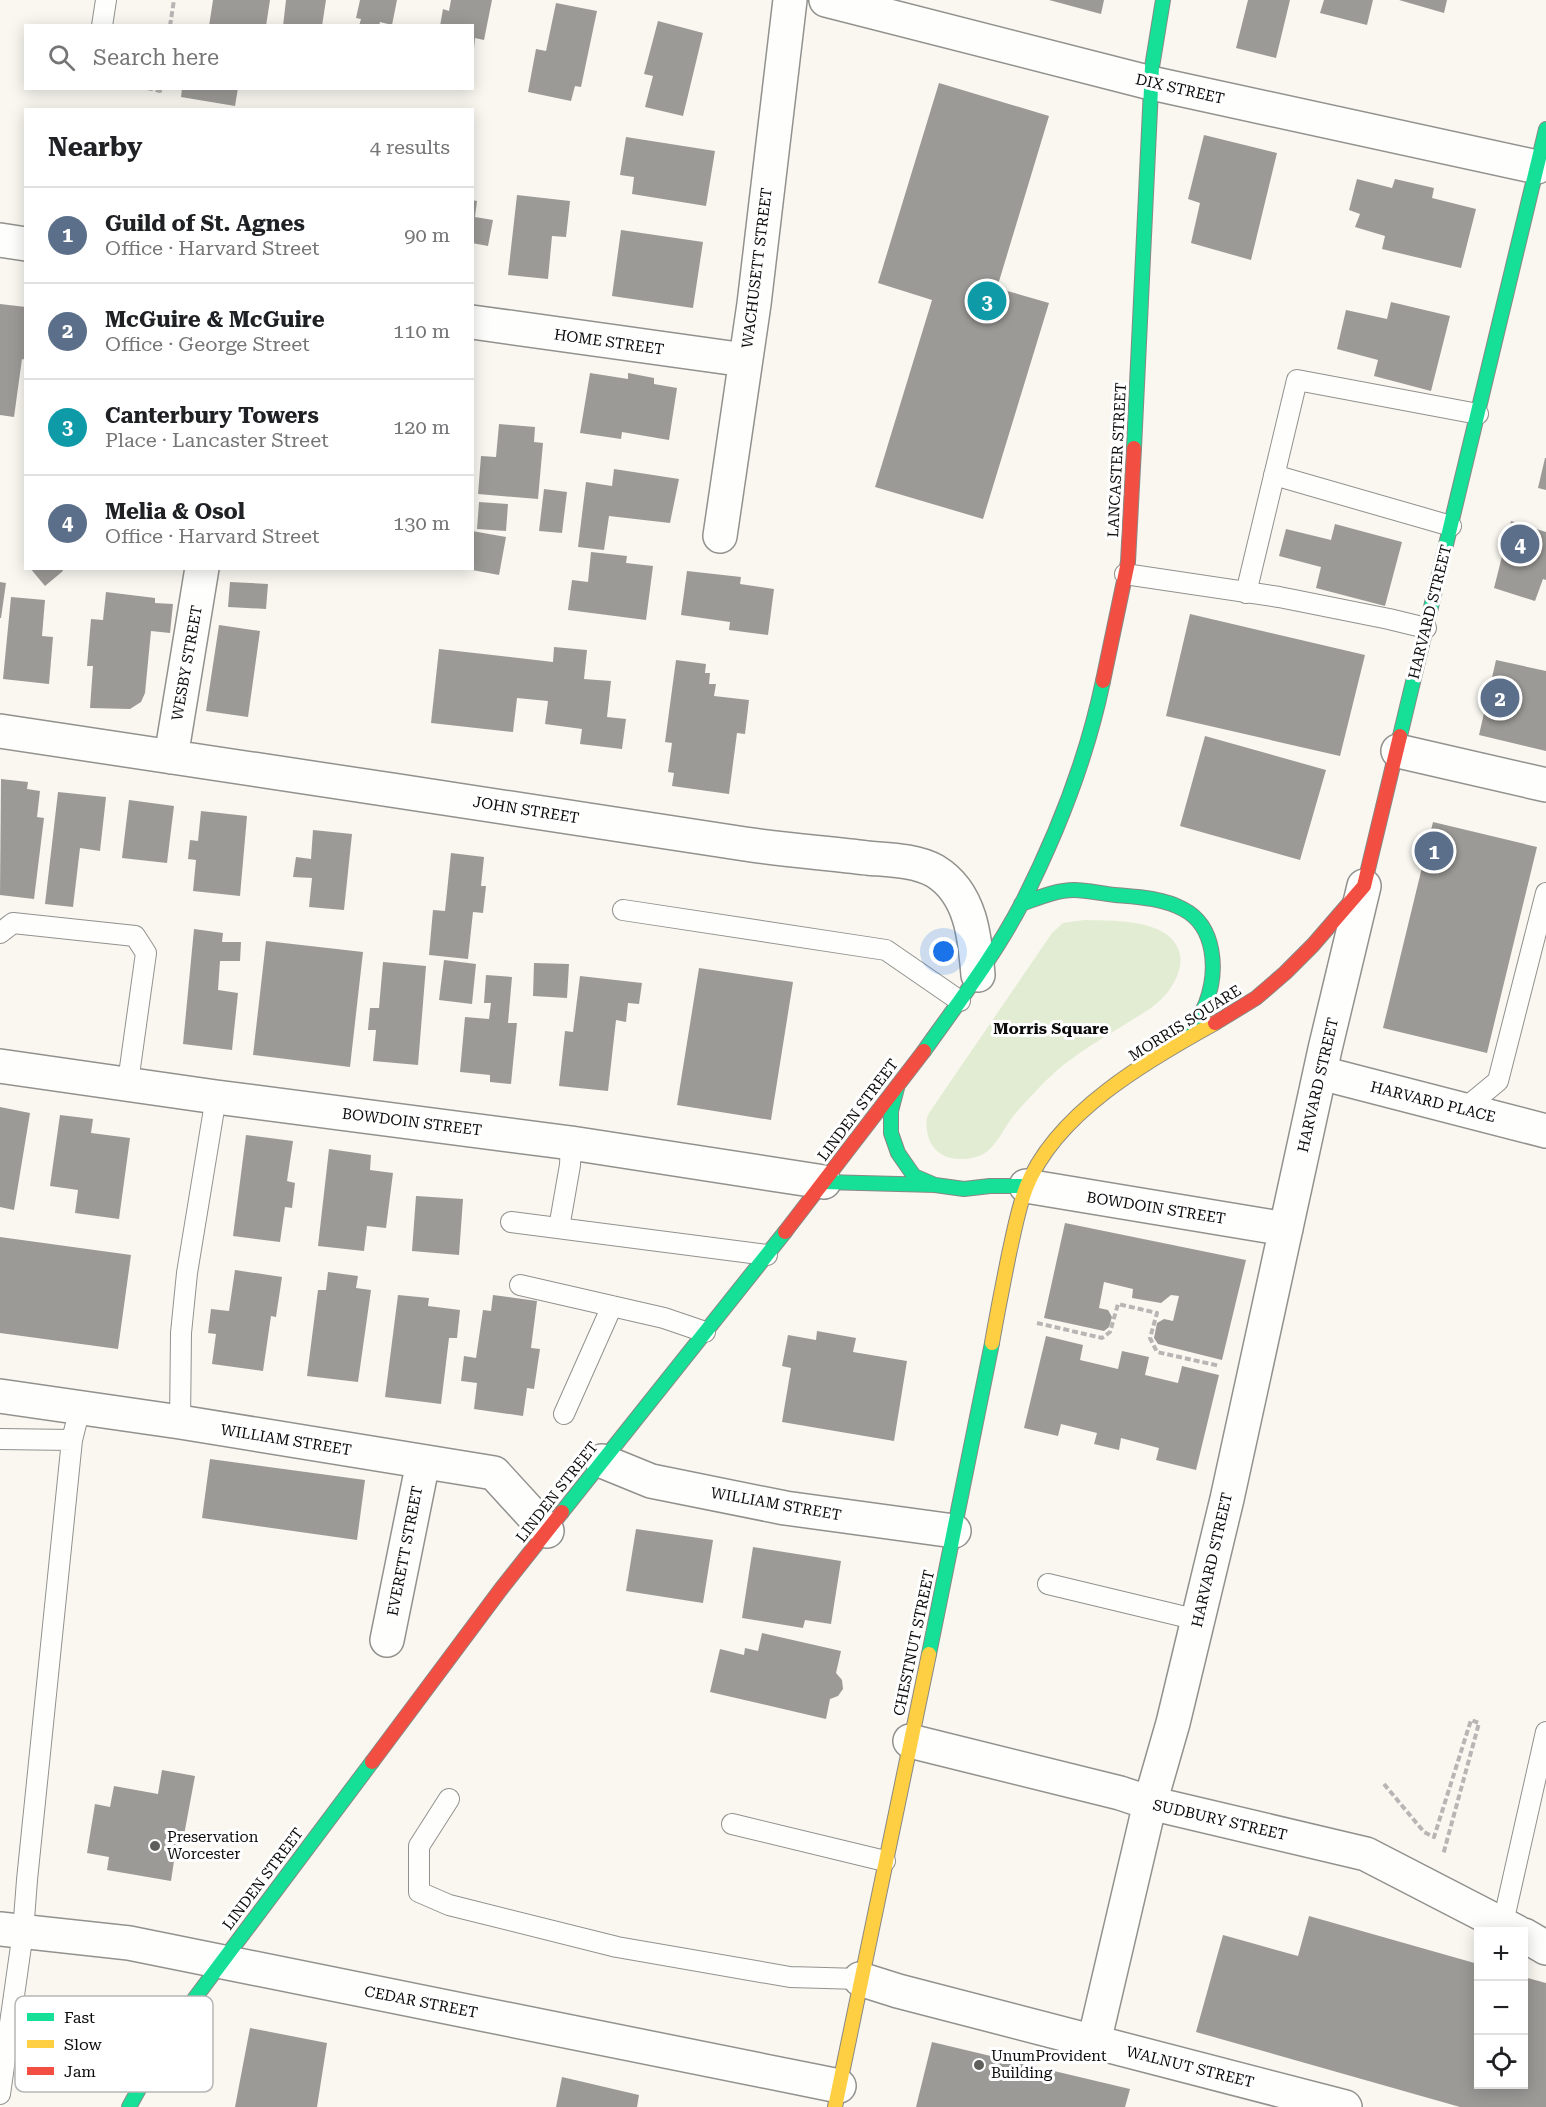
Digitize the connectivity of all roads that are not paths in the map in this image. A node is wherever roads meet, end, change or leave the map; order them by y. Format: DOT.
graph roads {
  1 [pos="106,0"];
  2 [pos="790,0"];
  3 [pos="826,0"];
  4 [pos="1163,0"];
  5 [pos="102,24"];
  6 [pos="1151,83"];
  7 [pos="1546,129"];
  8 [pos="1537,167"];
  9 [pos="0,240"];
  10 [pos="24,244"];
  11 [pos="474,322"];
  12 [pos="745,360"];
  13 [pos="1478,414"];
  14 [pos="1274,475"];
  15 [pos="1451,526"];
  16 [pos="720,536"];
  17 [pos="202,570"];
  18 [pos="1125,574"];
  19 [pos="1246,593"];
  20 [pos="1426,628"];
  21 [pos="0,731"];
  22 [pos="1398,751"];
  23 [pos="171,757"];
  24 [pos="1546,785"];
  25 [pos="1364,886"];
  26 [pos="1546,893"];
  27 [pos="1021,904"];
  28 [pos="623,910"];
  29 [pos="0,933"];
  30 [pos="969,988"];
  31 [pos="1182,1041"];
  32 [pos="0,1066"];
  33 [pos="1321,1073"];
  34 [pos="128,1083"];
  35 [pos="897,1086"];
  36 [pos="216,1097"];
  37 [pos="1463,1110"];
  38 [pos="1546,1131"];
  39 [pos="571,1143"];
  40 [pos="1046,1153"];
  41 [pos="824,1182"];
  42 [pos="935,1185"];
  43 [pos="990,1186"];
  44 [pos="1026,1186"];
  45 [pos="511,1222"];
  46 [pos="560,1228"];
  47 [pos="1286,1229"];
  48 [pos="767,1255"];
  49 [pos="520,1285"];
  50 [pos="612,1306"];
  51 [pos="705,1332"];
  52 [pos="0,1396"];
  53 [pos="80,1408"];
  54 [pos="564,1414"];
  55 [pos="180,1422"];
  56 [pos="0,1439"];
  57 [pos="72,1440"];
  58 [pos="602,1461"];
  59 [pos="423,1462"];
  60 [pos="547,1531"];
  61 [pos="954,1531"];
  62 [pos="1048,1584"];
  63 [pos="1198,1620"];
  64 [pos="387,1640"];
  65 [pos="1546,1732"];
  66 [pos="910,1741"];
  67 [pos="449,1799"];
  68 [pos="1150,1803"];
  69 [pos="732,1824"];
  70 [pos="885,1860"];
  71 [pos="1509,1927"];
  72 [pos="1515,1927"];
  73 [pos="12,1931"];
  74 [pos="1528,1938"];
  75 [pos="1546,1948"];
  76 [pos="222,1962"];
  77 [pos="860,1979"];
  78 [pos="196,1996"];
  79 [pos="1094,2042"];
  80 [pos="137,2092"];
  81 [pos="0,2094"];
  82 [pos="837,2097"];
  83 [pos="129,2107"];
  84 [pos="1345,2107"];
  1 -- 5 [label="lane"];
  2 -- 12 [label="street, WACHUSETT STREET"];
  3 -- 6 [label="street, DIX STREET"];
  4 -- 6 [label="main road, LANCASTER STREET"];
  6 -- 8 [label="street, DIX STREET"];
  6 -- 18 [label="main road, LANCASTER STREET"];
  7 -- 8 [label="main road, HARVARD STREET"];
  8 -- 13 [label="main road, HARVARD STREET"];
  9 -- 10 [label="street"];
  11 -- 12 [label="street, HOME STREET"];
  12 -- 16 [label="street, WACHUSETT STREET"];
  13 -- 14 [label="lane"];
  13 -- 15 [label="main road, HARVARD STREET"];
  14 -- 15 [label="lane"];
  14 -- 19 [label="lane"];
  15 -- 20 [label="main road, HARVARD STREET"];
  17 -- 23 [label="street, WESBY STREET"];
  18 -- 19 [label="lane"];
  18 -- 27 [label="main road, LANCASTER STREET"];
  19 -- 20 [label="lane"];
  20 -- 22 [label="main road, HARVARD STREET"];
  21 -- 23 [label="street, JOHN STREET"];
  22 -- 24 [label="street"];
  22 -- 25 [label="main road, HARVARD STREET"];
  23 -- 30 [label="street, JOHN STREET"];
  25 -- 31 [label="main road, MORRIS SQUARE"];
  25 -- 33 [label="street, HARVARD STREET"];
  26 -- 37 [label="lane"];
  27 -- 30 [label="main road, LINDEN STREET"];
  27 -- 31 [label="main road"];
  28 -- 30 [label="lane"];
  29 -- 34 [label="lane"];
  30 -- 35 [label="main road, LINDEN STREET"];
  31 -- 40 [label="main road, MORRIS SQUARE"];
  32 -- 34 [label="street, BOWDOIN STREET"];
  33 -- 37 [label="street, HARVARD PLACE"];
  33 -- 47 [label="street, HARVARD STREET"];
  34 -- 36 [label="street, BOWDOIN STREET"];
  35 -- 41 [label="main road, LINDEN STREET"];
  35 -- 42 [label="main road"];
  36 -- 39 [label="street, BOWDOIN STREET"];
  36 -- 55 [label="lane"];
  37 -- 38 [label="street, HARVARD PLACE"];
  39 -- 41 [label="street, BOWDOIN STREET"];
  39 -- 46 [label="lane"];
  40 -- 43 [label="main road"];
  40 -- 44 [label="main road, MORRIS SQUARE"];
  41 -- 42 [label="main road"];
  41 -- 48 [label="main road, LINDEN STREET"];
  42 -- 43 [label="main road"];
  43 -- 44 [label="main road"];
  44 -- 47 [label="street, BOWDOIN STREET"];
  44 -- 61 [label="main road, CHESTNUT STREET"];
  45 -- 46 [label="lane"];
  46 -- 48 [label="lane"];
  47 -- 63 [label="street, HARVARD STREET"];
  48 -- 51 [label="main road, LINDEN STREET"];
  49 -- 50 [label="lane"];
  50 -- 51 [label="lane"];
  50 -- 54 [label="lane"];
  51 -- 58 [label="main road, LINDEN STREET"];
  52 -- 53 [label="street, WILLIAM STREET"];
  53 -- 55 [label="street, WILLIAM STREET"];
  53 -- 57 [label="lane"];
  55 -- 59 [label="street, WILLIAM STREET"];
  56 -- 57 [label="lane"];
  57 -- 73 [label="lane"];
  58 -- 60 [label="main road, LINDEN STREET"];
  58 -- 61 [label="street, WILLIAM STREET"];
  59 -- 60 [label="street, WILLIAM STREET"];
  59 -- 64 [label="street, EVERETT STREET"];
  60 -- 76 [label="main road, LINDEN STREET"];
  61 -- 66 [label="main road, CHESTNUT STREET"];
  62 -- 63 [label="lane"];
  63 -- 68 [label="street, HARVARD STREET"];
  65 -- 72 [label="lane"];
  66 -- 68 [label="street, SUDBURY STREET"];
  66 -- 70 [label="main road, CHESTNUT STREET"];
  67 -- 77 [label="lane"];
  68 -- 71 [label="street, SUDBURY STREET"];
  68 -- 79 [label="street, HARVARD STREET"];
  69 -- 70 [label="lane"];
  70 -- 77 [label="main road, CHESTNUT STREET"];
  73 -- 76 [label="street, CEDAR STREET"];
  73 -- 81 [label="lane"];
  74 -- 75 [label="street, SUDBURY STREET"];
  76 -- 78 [label="main road, LINDEN STREET"];
  76 -- 82 [label="street, CEDAR STREET"];
  77 -- 79 [label="street, WALNUT STREET"];
  77 -- 82 [label="main road, CHESTNUT STREET"];
  79 -- 84 [label="street, WALNUT STREET"];
  80 -- 83 [label="main road, LINDEN STREET"];
}
